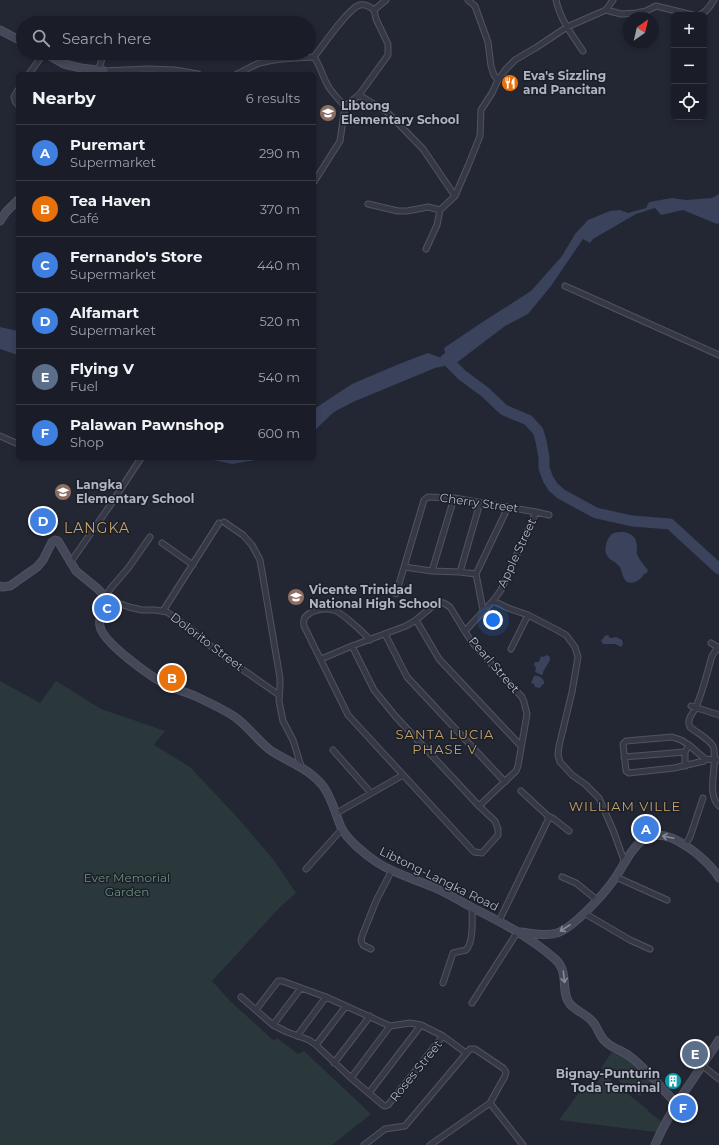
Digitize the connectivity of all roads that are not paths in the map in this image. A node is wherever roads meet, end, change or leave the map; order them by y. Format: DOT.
graph roads {
  1 [pos="386,0"];
  2 [pos="468,0"];
  3 [pos="556,0"];
  4 [pos="613,0"];
  5 [pos="714,0"];
  6 [pos="374,10"];
  7 [pos="606,10"];
  8 [pos="681,12"];
  9 [pos="705,12"];
  10 [pos="567,27"];
  11 [pos="0,30"];
  12 [pos="16,38"];
  13 [pos="583,51"];
  14 [pos="316,54"];
  15 [pos="40,60"];
  16 [pos="57,60"];
  17 [pos="103,60"];
  18 [pos="278,60"];
  19 [pos="316,60"];
  20 [pos="31,72"];
  21 [pos="102,72"];
  22 [pos="175,72"];
  23 [pos="241,72"];
  24 [pos="498,80"];
  25 [pos="359,95"];
  26 [pos="345,106"];
  27 [pos="316,179"];
  28 [pos="455,196"];
  29 [pos="16,202"];
  30 [pos="368,204"];
  31 [pos="440,210"];
  32 [pos="0,221"];
  33 [pos="426,249"];
  34 [pos="565,286"];
  35 [pos="719,355"];
  36 [pos="0,436"];
  37 [pos="16,443"];
  38 [pos="140,460"];
  39 [pos="454,498"];
  40 [pos="480,503"];
  41 [pos="508,507"];
  42 [pos="536,512"];
  43 [pos="549,515"];
  44 [pos="150,537"];
  45 [pos="162,543"];
  46 [pos="70,562"];
  47 [pos="192,565"];
  48 [pos="404,567"];
  49 [pos="432,571"];
  50 [pos="460,572"];
  51 [pos="476,574"];
  52 [pos="0,586"];
  53 [pos="396,594"];
  54 [pos="106,598"];
  55 [pos="493,601"];
  56 [pos="483,610"];
  57 [pos="163,611"];
  58 [pos="528,615"];
  59 [pos="416,620"];
  60 [pos="464,630"];
  61 [pos="385,634"];
  62 [pos="370,640"];
  63 [pos="710,643"];
  64 [pos="352,646"];
  65 [pos="719,648"];
  66 [pos="511,649"];
  67 [pos="321,659"];
  68 [pos="279,694"];
  69 [pos="694,706"];
  70 [pos="719,714"];
  71 [pos="689,745"];
  72 [pos="521,746"];
  73 [pos="333,750"];
  74 [pos="686,752"];
  75 [pos="718,756"];
  76 [pos="624,757"];
  77 [pos="705,759"];
  78 [pos="300,766"];
  79 [pos="686,766"];
  80 [pos="403,775"];
  81 [pos="505,782"];
  82 [pos="521,791"];
  83 [pos="371,793"];
  84 [pos="703,798"];
  85 [pos="479,806"];
  86 [pos="719,806"];
  87 [pos="336,814"];
  88 [pos="548,816"];
  89 [pos="342,829"];
  90 [pos="569,831"];
  91 [pos="685,845"];
  92 [pos="625,863"];
  93 [pos="306,869"];
  94 [pos="392,870"];
  95 [pos="718,874"];
  96 [pos="562,877"];
  97 [pos="616,877"];
  98 [pos="597,900"];
  99 [pos="667,900"];
  100 [pos="472,907"];
  101 [pos="584,913"];
  102 [pos="499,921"];
  103 [pos="518,931"];
  104 [pos="371,949"];
  105 [pos="650,949"];
  106 [pos="443,983"];
  107 [pos="302,988"];
  108 [pos="241,997"];
  109 [pos="326,997"];
  110 [pos="472,1003"];
  111 [pos="346,1006"];
  112 [pos="256,1010"];
  113 [pos="370,1016"];
  114 [pos="273,1025"];
  115 [pos="421,1025"];
  116 [pos="390,1026"];
  117 [pos="297,1036"];
  118 [pos="443,1036"];
  119 [pos="719,1040"];
  120 [pos="316,1045"];
  121 [pos="466,1052"];
  122 [pos="334,1063"];
  123 [pos="703,1066"];
  124 [pos="351,1078"];
  125 [pos="719,1079"];
  126 [pos="369,1093"];
  127 [pos="490,1103"];
  128 [pos="677,1104"];
  129 [pos="364,1145"];
  130 [pos="430,1145"];
  131 [pos="523,1145"];
  132 [pos="655,1145"];
  1 -- 6 [label="street"];
  2 -- 24 [label="street"];
  3 -- 10 [label="street"];
  4 -- 7 [label="street"];
  5 -- 9 [label="street"];
  6 -- 14 [label="street"];
  6 -- 25 [label="street"];
  7 -- 8 [label="street"];
  7 -- 10 [label="street"];
  10 -- 13 [label="street"];
  10 -- 24 [label="street"];
  11 -- 12 [label="main road"];
  15 -- 20 [label="street"];
  16 -- 21 [label="main road"];
  17 -- 21 [label="street"];
  18 -- 23 [label="street"];
  19 -- 26 [label="street"];
  21 -- 22 [label="street"];
  24 -- 28 [label="street"];
  25 -- 26 [label="street"];
  25 -- 28 [label="street"];
  26 -- 27 [label="street"];
  28 -- 31 [label="street"];
  29 -- 32 [label="main road"];
  30 -- 31 [label="street"];
  31 -- 33 [label="street"];
  34 -- 35 [label="street"];
  36 -- 37 [label="street"];
  38 -- 46 [label="street"];
  39 -- 40 [label="street, Cherry Street"];
  39 -- 48 [label="street, Cherry Street"];
  39 -- 49 [label="street"];
  40 -- 41 [label="street, Cherry Street"];
  40 -- 50 [label="street"];
  41 -- 42 [label="street, Cherry Street"];
  41 -- 51 [label="street"];
  42 -- 43 [label="street, Cherry Street"];
  42 -- 55 [label="street, Apple Street"];
  44 -- 54 [label="street"];
  45 -- 47 [label="street"];
  46 -- 52 [label="main road"];
  46 -- 54 [label="main road"];
  47 -- 57 [label="street"];
  47 -- 68 [label="street"];
  48 -- 49 [label="street"];
  48 -- 53 [label="street"];
  49 -- 50 [label="street"];
  50 -- 51 [label="street"];
  51 -- 56 [label="street"];
  54 -- 57 [label="street, Dolorito Street"];
  54 -- 78 [label="main road, Libtong-Langka Road"];
  55 -- 56 [label="street, Apple Street"];
  55 -- 58 [label="street"];
  56 -- 60 [label="street, Apple Street"];
  57 -- 68 [label="street, Dolorito Street"];
  58 -- 66 [label="street"];
  58 -- 92 [label="street"];
  59 -- 60 [label="street, Pearl Street"];
  59 -- 61 [label="street, Pearl Street"];
  59 -- 72 [label="street"];
  60 -- 72 [label="street, Pearl Street"];
  61 -- 62 [label="street, Pearl Street"];
  61 -- 81 [label="street"];
  62 -- 64 [label="street, Pearl Street"];
  62 -- 67 [label="street"];
  63 -- 65 [label="street"];
  64 -- 67 [label="street, Pearl Street"];
  64 -- 85 [label="street"];
  65 -- 69 [label="street"];
  67 -- 80 [label="street"];
  68 -- 78 [label="street"];
  69 -- 70 [label="street"];
  69 -- 75 [label="street"];
  71 -- 74 [label="street"];
  71 -- 76 [label="street"];
  71 -- 77 [label="street"];
  72 -- 81 [label="street, Pearl Street"];
  73 -- 83 [label="street"];
  74 -- 76 [label="street"];
  74 -- 79 [label="street"];
  75 -- 77 [label="street"];
  75 -- 86 [label="street"];
  76 -- 79 [label="street"];
  77 -- 79 [label="street"];
  78 -- 87 [label="main road, Libtong-Langka Road"];
  80 -- 83 [label="street"];
  80 -- 85 [label="street"];
  81 -- 85 [label="street, Pearl Street"];
  82 -- 88 [label="street"];
  83 -- 87 [label="street"];
  84 -- 91 [label="street"];
  87 -- 89 [label="main road, Libtong-Langka Road"];
  88 -- 90 [label="street"];
  88 -- 102 [label="street"];
  89 -- 93 [label="street"];
  89 -- 94 [label="main road, Libtong-Langka Road"];
  91 -- 92 [label="main road, one-way"];
  91 -- 95 [label="main road"];
  92 -- 97 [label="main road"];
  94 -- 100 [label="main road, Libtong-Langka Road"];
  94 -- 104 [label="street"];
  96 -- 98 [label="street"];
  97 -- 98 [label="main road"];
  97 -- 99 [label="street"];
  98 -- 101 [label="main road"];
  100 -- 102 [label="main road, Libtong-Langka Road"];
  100 -- 106 [label="street"];
  101 -- 103 [label="main road, one-way"];
  101 -- 105 [label="street"];
  102 -- 103 [label="main road, Libtong-Langka Road"];
  103 -- 110 [label="street"];
  103 -- 128 [label="main road, one-way"];
  107 -- 109 [label="street"];
  107 -- 112 [label="street"];
  107 -- 114 [label="street"];
  108 -- 112 [label="street"];
  109 -- 111 [label="street"];
  109 -- 117 [label="street"];
  111 -- 113 [label="street"];
  111 -- 120 [label="street"];
  112 -- 114 [label="street"];
  113 -- 116 [label="street"];
  113 -- 122 [label="street"];
  114 -- 117 [label="street"];
  115 -- 116 [label="street"];
  115 -- 118 [label="street"];
  115 -- 126 [label="street"];
  116 -- 124 [label="street"];
  117 -- 120 [label="street"];
  118 -- 121 [label="street"];
  118 -- 126 [label="street, Roses Street"];
  119 -- 123 [label="main road"];
  120 -- 122 [label="street"];
  121 -- 127 [label="street"];
  121 -- 129 [label="street"];
  122 -- 124 [label="street"];
  123 -- 125 [label="street"];
  123 -- 128 [label="main road"];
  124 -- 126 [label="street"];
  127 -- 130 [label="street"];
  127 -- 131 [label="street"];
  128 -- 132 [label="main road"];
}
